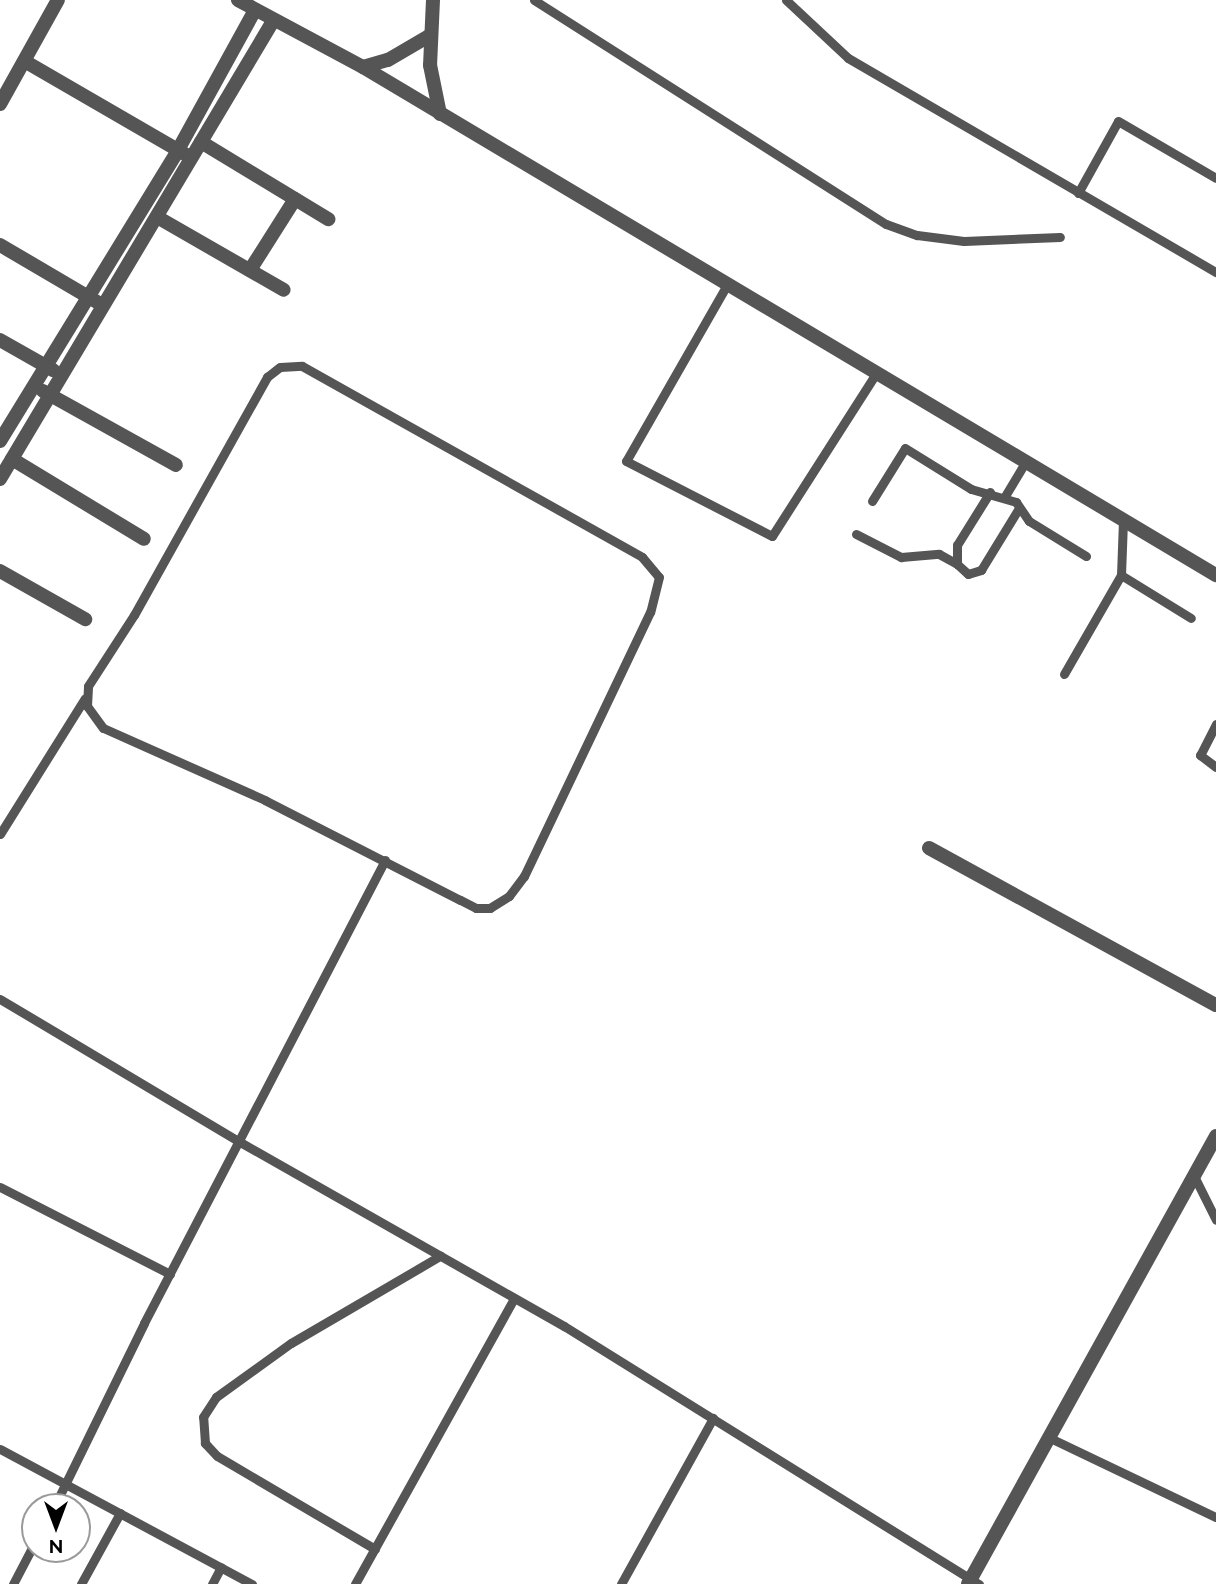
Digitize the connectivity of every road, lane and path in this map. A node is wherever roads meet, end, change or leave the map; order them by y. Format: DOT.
graph roads {
  1 [pos="58,0"];
  2 [pos="238,0"];
  3 [pos="433,0"];
  4 [pos="534,0"];
  5 [pos="786,0"];
  6 [pos="255,10"];
  7 [pos="273,21"];
  8 [pos="429,36"];
  9 [pos="26,62"];
  10 [pos="363,67"];
  11 [pos="2,96"];
  12 [pos="440,114"];
  13 [pos="201,142"];
  14 [pos="178,150"];
  15 [pos="192,157"];
  16 [pos="1216,178"];
  17 [pos="1077,193"];
  18 [pos="295,199"];
  19 [pos="157,217"];
  20 [pos="328,219"];
  21 [pos="1060,237"];
  22 [pos="0,245"];
  23 [pos="250,270"];
  24 [pos="1216,272"];
  25 [pos="728,283"];
  26 [pos="284,290"];
  27 [pos="89,298"];
  28 [pos="104,307"];
  29 [pos="0,340"];
  30 [pos="46,366"];
  31 [pos="877,372"];
  32 [pos="63,376"];
  33 [pos="34,386"];
  34 [pos="51,396"];
  35 [pos="1,436"];
  36 [pos="21,444"];
  37 [pos="12,459"];
  38 [pos="1026,461"];
  39 [pos="176,466"];
  40 [pos="0,479"];
  41 [pos="990,492"];
  42 [pos="1005,496"];
  43 [pos="872,501"];
  44 [pos="1019,508"];
  45 [pos="1123,520"];
  46 [pos="856,534"];
  47 [pos="144,539"];
  48 [pos="1086,556"];
  49 [pos="957,564"];
  50 [pos="0,571"];
  51 [pos="1121,575"];
  52 [pos="1216,575"];
  53 [pos="1191,618"];
  54 [pos="85,619"];
  55 [pos="1064,674"];
  56 [pos="85,698"];
  57 [pos="1216,724"];
  58 [pos="1216,767"];
  59 [pos="0,834"];
  60 [pos="929,848"];
  61 [pos="385,860"];
  62 [pos="0,999"];
  63 [pos="1216,1005"];
  64 [pos="1216,1136"];
  65 [pos="240,1142"];
  66 [pos="1194,1176"];
  67 [pos="0,1186"];
  68 [pos="1216,1220"];
  69 [pos="440,1256"];
  70 [pos="170,1274"];
  71 [pos="514,1298"];
  72 [pos="713,1418"];
  73 [pos="1048,1437"];
  74 [pos="0,1449"];
  75 [pos="65,1485"];
  76 [pos="61,1493"];
  77 [pos="120,1513"];
  78 [pos="1216,1517"];
  79 [pos="375,1549"];
  80 [pos="24,1563"];
  81 [pos="221,1567"];
  82 [pos="973,1582"];
  83 [pos="13,1584"];
  84 [pos="81,1584"];
  85 [pos="212,1584"];
  86 [pos="252,1584"];
  87 [pos="355,1584"];
  88 [pos="621,1584"];
  1 -- 9 [label="street"];
  2 -- 6 [label="street"];
  3 -- 8 [label="street"];
  4 -- 21 [label="lane"];
  5 -- 17 [label="lane"];
  6 -- 7 [label="street"];
  6 -- 14 [label="street"];
  7 -- 10 [label="street"];
  7 -- 13 [label="street"];
  8 -- 10 [label="street"];
  8 -- 12 [label="street"];
  9 -- 11 [label="street"];
  9 -- 14 [label="street"];
  10 -- 12 [label="street"];
  12 -- 25 [label="street"];
  13 -- 15 [label="street"];
  13 -- 18 [label="street"];
  14 -- 15 [label="street"];
  14 -- 27 [label="street"];
  15 -- 19 [label="street"];
  16 -- 17 [label="lane"];
  17 -- 24 [label="lane"];
  18 -- 20 [label="street"];
  18 -- 23 [label="street"];
  19 -- 23 [label="street"];
  19 -- 28 [label="street"];
  22 -- 27 [label="street"];
  23 -- 26 [label="street"];
  25 -- 31 [label="street"];
  25 -- 31 [label="lane"];
  27 -- 28 [label="street"];
  27 -- 30 [label="street"];
  28 -- 32 [label="street"];
  29 -- 30 [label="street"];
  30 -- 32 [label="street"];
  30 -- 33 [label="street"];
  31 -- 38 [label="street"];
  32 -- 34 [label="street"];
  33 -- 34 [label="street"];
  33 -- 35 [label="street"];
  34 -- 36 [label="street"];
  34 -- 39 [label="street"];
  35 -- 36 [label="street"];
  36 -- 37 [label="street"];
  37 -- 40 [label="street"];
  37 -- 47 [label="street"];
  38 -- 42 [label="lane"];
  38 -- 45 [label="street"];
  41 -- 42 [label="lane"];
  41 -- 43 [label="lane"];
  41 -- 49 [label="lane"];
  42 -- 44 [label="lane"];
  44 -- 48 [label="lane"];
  44 -- 49 [label="lane"];
  45 -- 51 [label="lane"];
  45 -- 52 [label="street"];
  46 -- 49 [label="lane"];
  50 -- 54 [label="street"];
  51 -- 53 [label="lane"];
  51 -- 55 [label="lane"];
  56 -- 59 [label="lane"];
  56 -- 61 [label="lane"];
  56 -- 61 [label="lane"];
  57 -- 58 [label="lane"];
  60 -- 63 [label="street"];
  61 -- 65 [label="lane"];
  62 -- 65 [label="lane"];
  64 -- 66 [label="street"];
  65 -- 69 [label="lane"];
  65 -- 70 [label="lane"];
  66 -- 68 [label="lane"];
  66 -- 73 [label="street"];
  67 -- 70 [label="lane"];
  69 -- 71 [label="lane"];
  69 -- 79 [label="lane"];
  70 -- 75 [label="lane"];
  71 -- 72 [label="lane"];
  71 -- 79 [label="lane"];
  72 -- 82 [label="lane"];
  72 -- 88 [label="lane"];
  73 -- 78 [label="lane"];
  73 -- 82 [label="street"];
  74 -- 75 [label="lane"];
  75 -- 76 [label="lane"];
  75 -- 77 [label="lane"];
  77 -- 81 [label="lane"];
  77 -- 84 [label="lane"];
  79 -- 87 [label="lane"];
  80 -- 83 [label="lane"];
  81 -- 85 [label="lane"];
  81 -- 86 [label="lane"];
}
